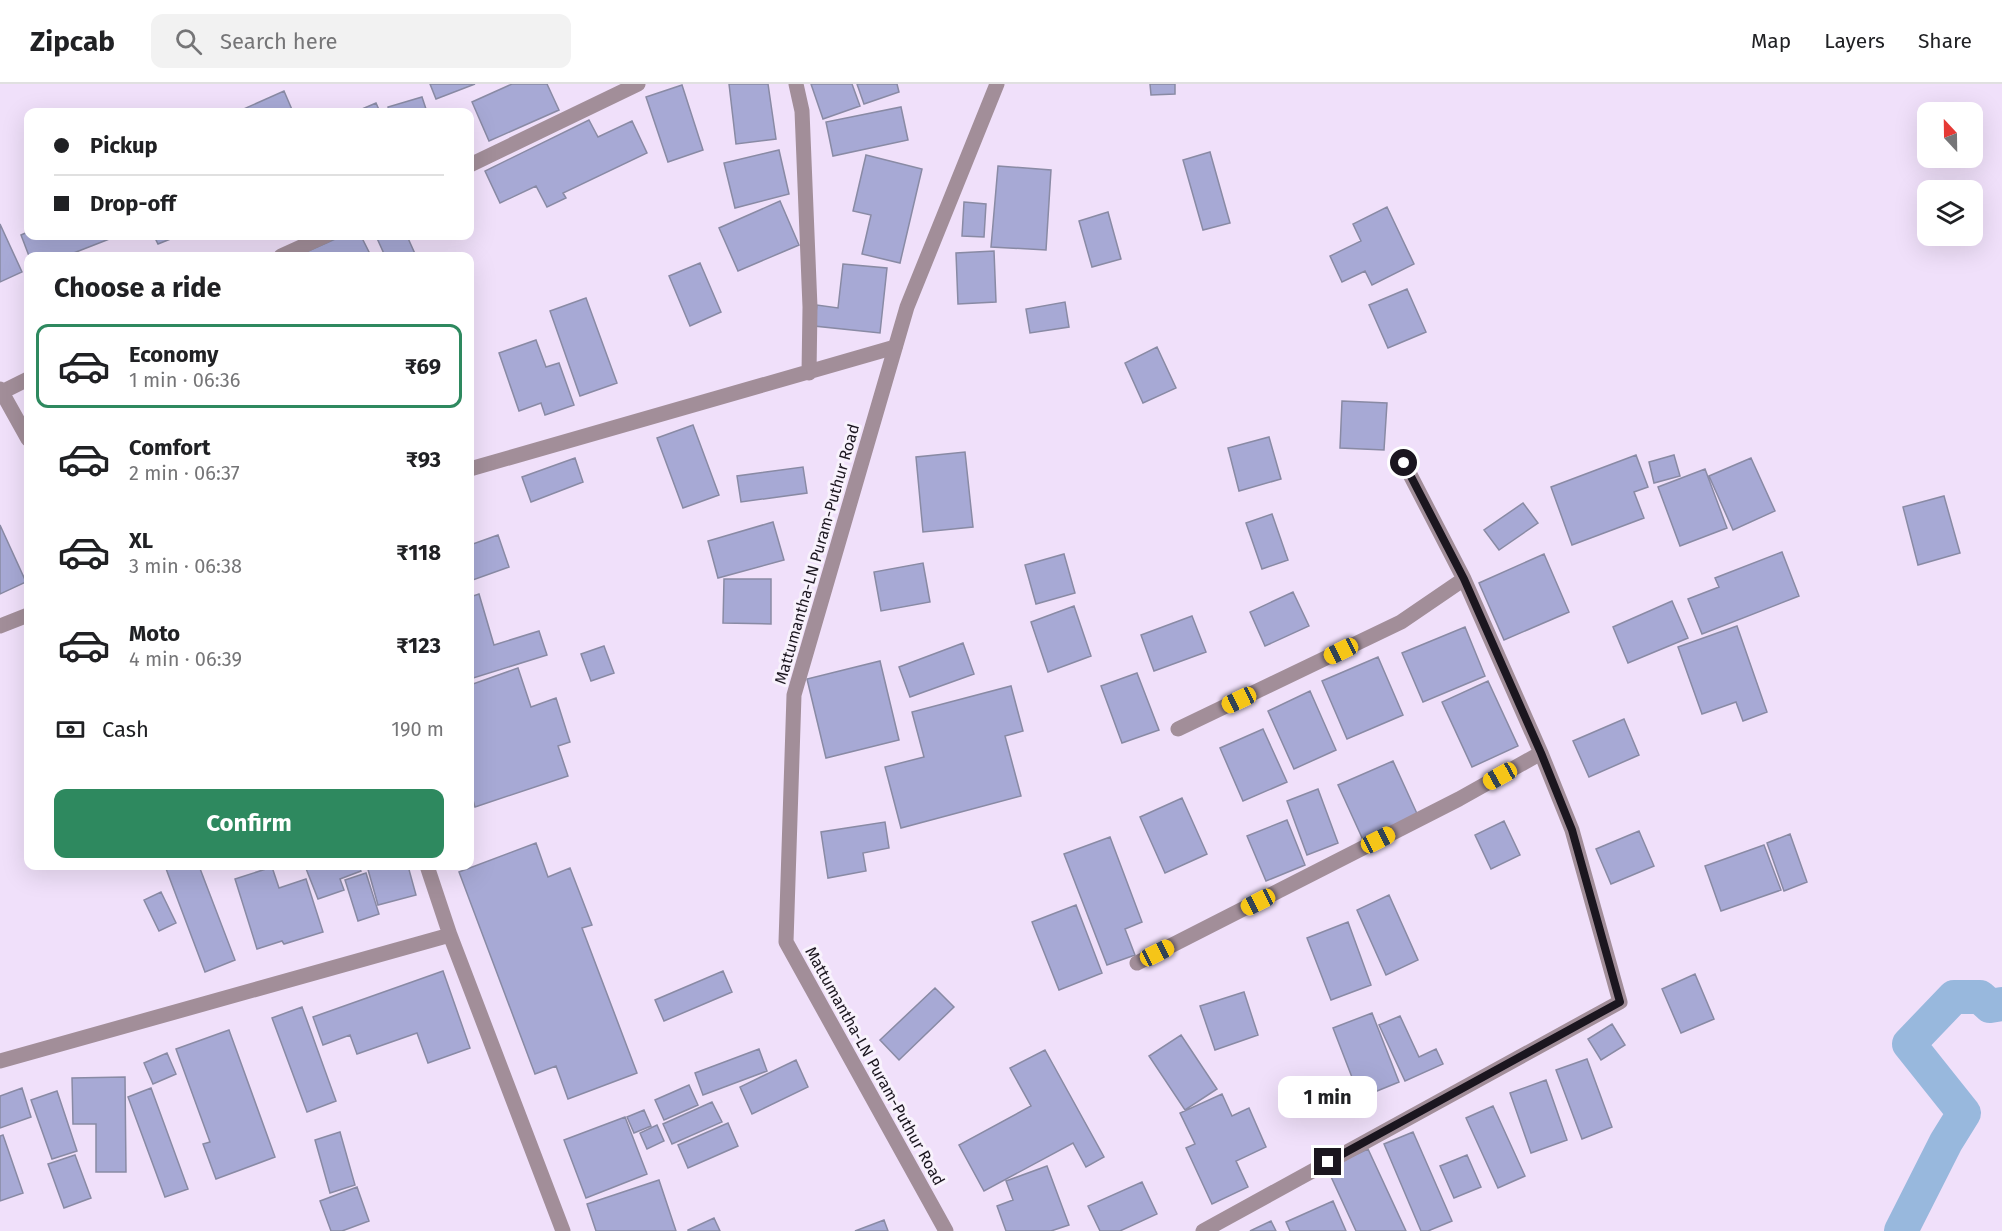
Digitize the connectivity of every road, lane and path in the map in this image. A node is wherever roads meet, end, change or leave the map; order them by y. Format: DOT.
graph roads {
  1 [pos="638,84"];
  2 [pos="796,84"];
  3 [pos="997,84"];
  4 [pos="474,163"];
  5 [pos="316,240"];
  6 [pos="290,252"];
  7 [pos="896,347"];
  8 [pos="809,373"];
  9 [pos="24,381"];
  10 [pos="1,390"];
  11 [pos="24,432"];
  12 [pos="1404,463"];
  13 [pos="474,468"];
  14 [pos="1464,579"];
  15 [pos="24,617"];
  16 [pos="0,626"];
  17 [pos="1178,729"];
  18 [pos="1541,753"];
  19 [pos="429,870"];
  20 [pos="450,934"];
  21 [pos="1137,963"];
  22 [pos="0,1061"];
  23 [pos="563,1231"];
  24 [pos="946,1231"];
  25 [pos="1203,1231"];
  1 -- 4 [label="street"];
  2 -- 8 [label="street"];
  3 -- 7 [label="street, Mattumantha-LN Puram-Puthur Road"];
  5 -- 6 [label="street"];
  7 -- 8 [label="street"];
  7 -- 24 [label="street, Mattumantha-LN Puram-Puthur Road"];
  8 -- 13 [label="street"];
  9 -- 10 [label="street"];
  10 -- 11 [label="street"];
  12 -- 14 [label="street"];
  14 -- 17 [label="street"];
  14 -- 18 [label="street"];
  15 -- 16 [label="street"];
  18 -- 21 [label="street"];
  18 -- 25 [label="street"];
  19 -- 20 [label="street"];
  20 -- 22 [label="street"];
  20 -- 23 [label="street"];
}
